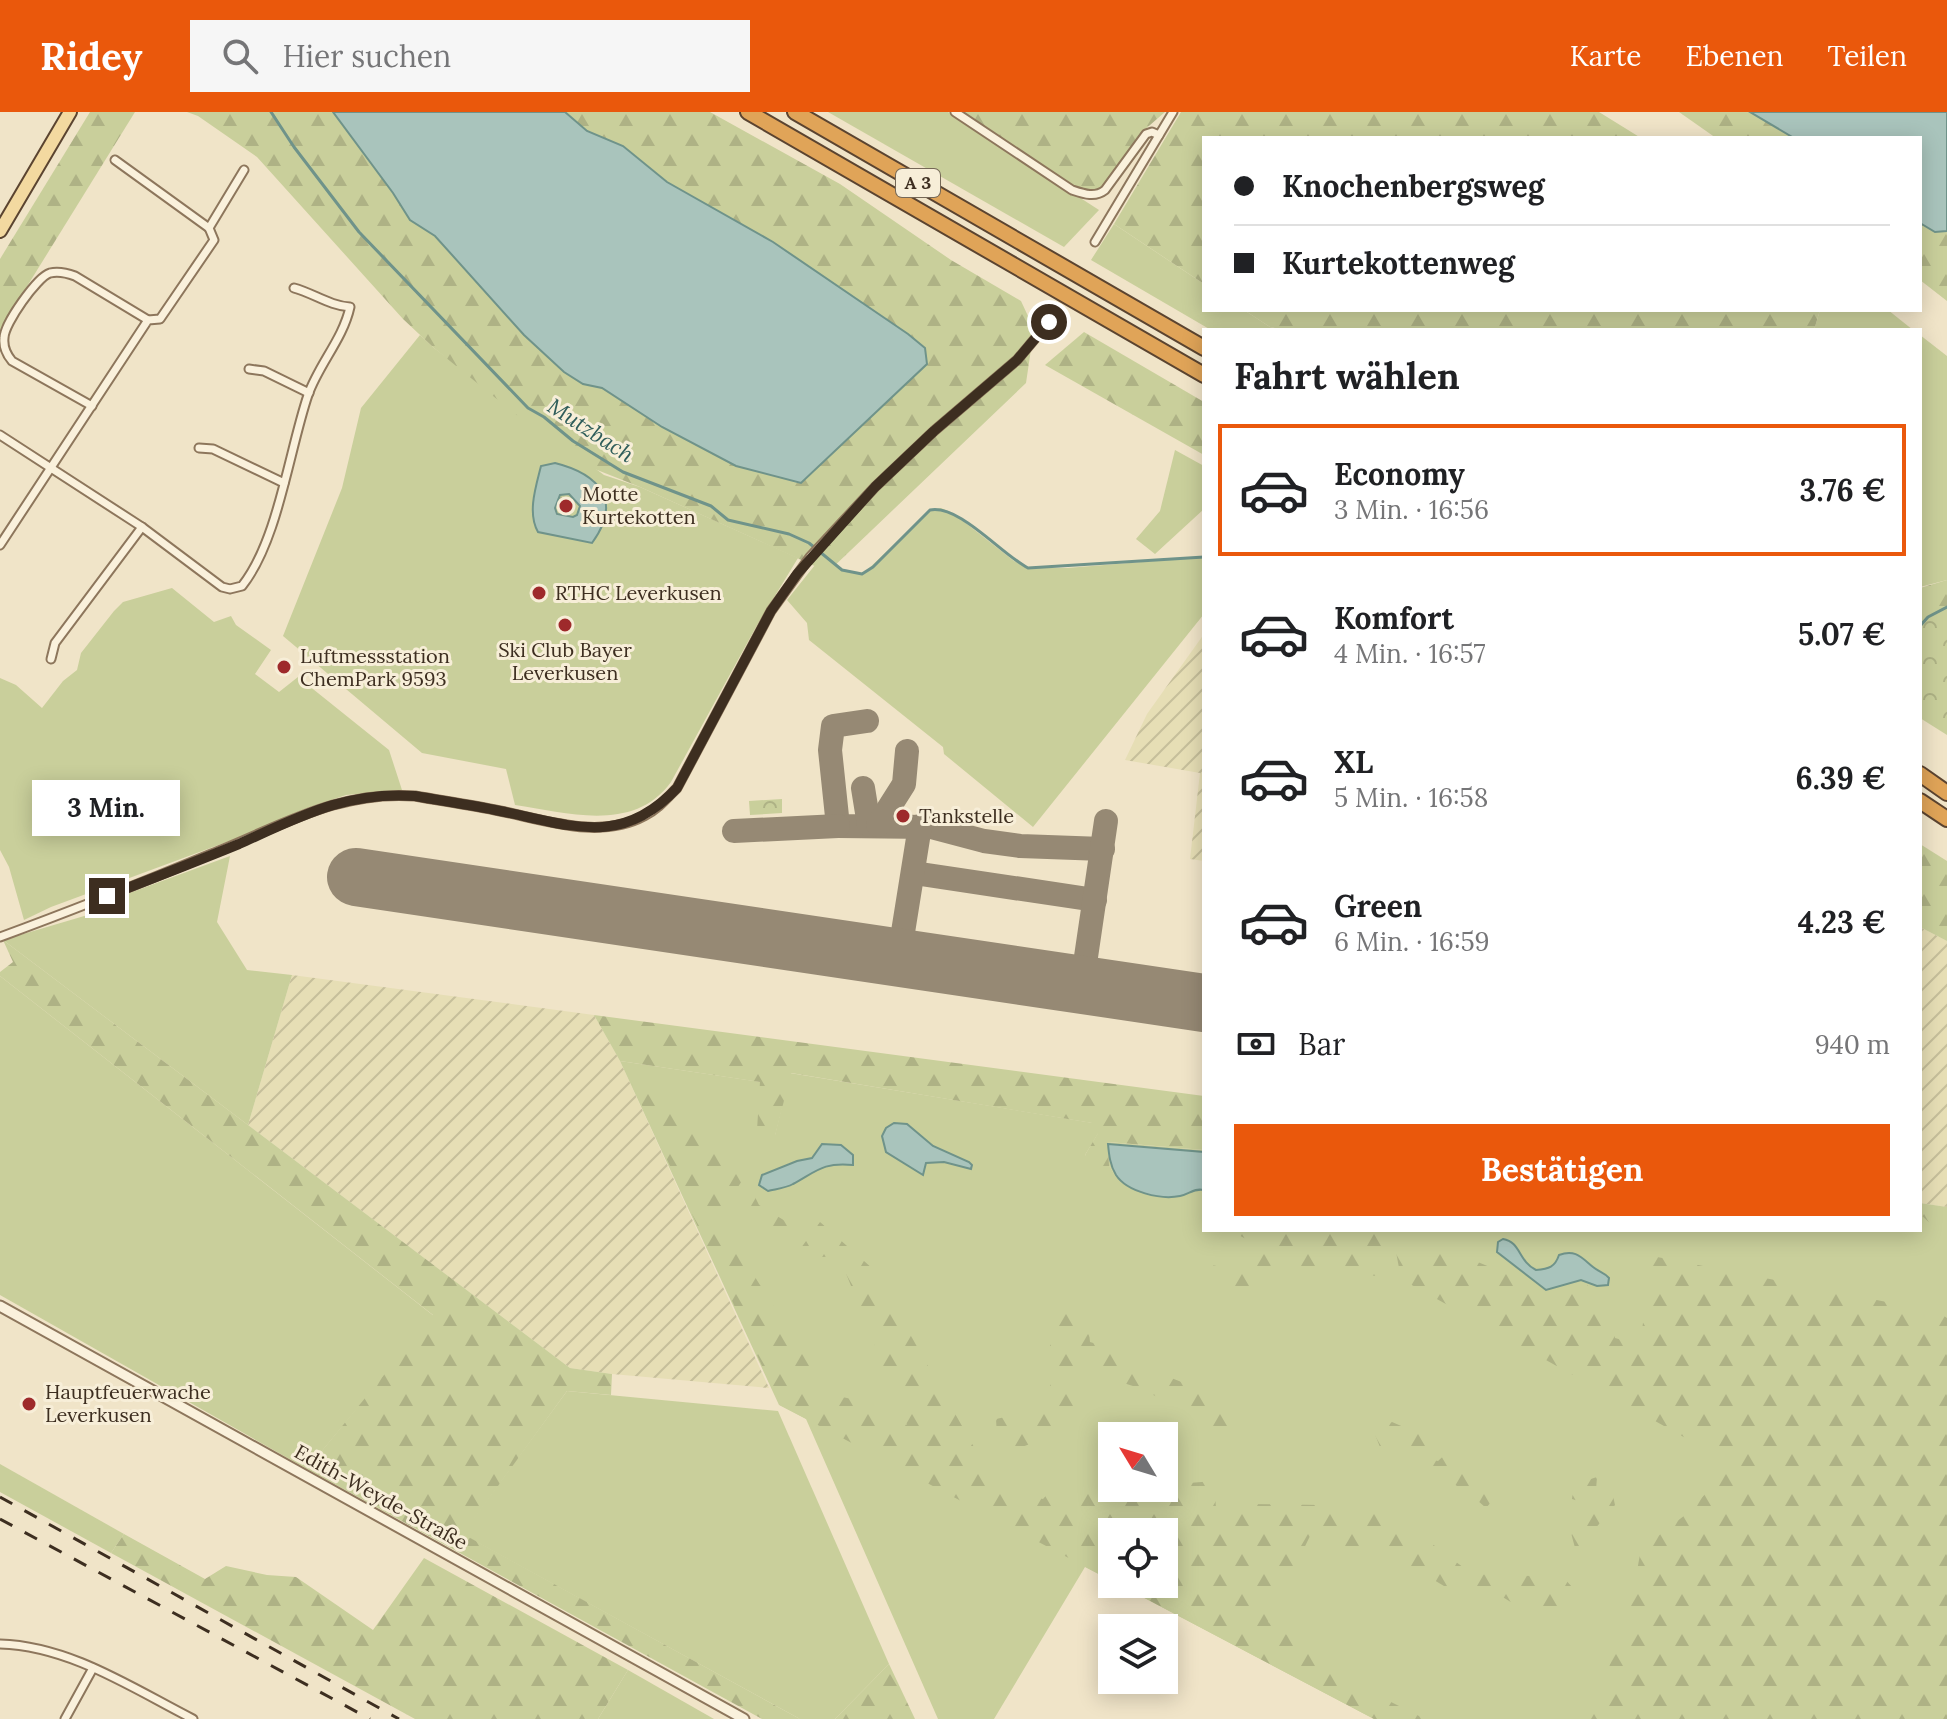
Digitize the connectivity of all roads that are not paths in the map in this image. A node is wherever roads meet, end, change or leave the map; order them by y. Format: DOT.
graph roads {
  1 [pos="70,112"];
  2 [pos="748,112"];
  3 [pos="795,112"];
  4 [pos="955,112"];
  5 [pos="1173,112"];
  6 [pos="1159,135"];
  7 [pos="115,160"];
  8 [pos="244,170"];
  9 [pos="209,228"];
  10 [pos="0,231"];
  11 [pos="1095,242"];
  12 [pos="294,288"];
  13 [pos="148,320"];
  14 [pos="1049,322"];
  15 [pos="1202,347"];
  16 [pos="249,369"];
  17 [pos="1202,374"];
  18 [pos="309,393"];
  19 [pos="92,406"];
  20 [pos="0,435"];
  21 [pos="199,448"];
  22 [pos="51,467"];
  23 [pos="284,483"];
  24 [pos="142,527"];
  25 [pos="0,545"];
  26 [pos="51,659"];
  27 [pos="1922,775"];
  28 [pos="1947,793"];
  29 [pos="1922,802"];
  30 [pos="1947,819"];
  31 [pos="0,937"];
  32 [pos="0,1306"];
  33 [pos="0,1644"];
  34 [pos="93,1668"];
  35 [pos="65,1719"];
  36 [pos="193,1719"];
  37 [pos="744,1719"];
  1 -- 10 [label="main road"];
  2 -- 17 [label="highway, A 3"];
  3 -- 15 [label="highway, A 3"];
  4 -- 6 [label="street"];
  5 -- 6 [label="street"];
  6 -- 11 [label="street"];
  7 -- 9 [label="street"];
  8 -- 9 [label="street"];
  9 -- 13 [label="street"];
  12 -- 18 [label="street"];
  13 -- 19 [label="street"];
  13 -- 19 [label="street"];
  14 -- 31 [label="street"];
  16 -- 18 [label="street"];
  18 -- 23 [label="street"];
  19 -- 22 [label="street"];
  20 -- 22 [label="street"];
  21 -- 23 [label="street"];
  22 -- 24 [label="street"];
  22 -- 25 [label="street"];
  23 -- 24 [label="street"];
  24 -- 26 [label="street"];
  27 -- 28 [label="highway"];
  29 -- 30 [label="highway"];
  32 -- 37 [label="street, Edith-Weyde-Straße"];
  33 -- 34 [label="street"];
  34 -- 35 [label="street"];
  34 -- 36 [label="street"];
}
